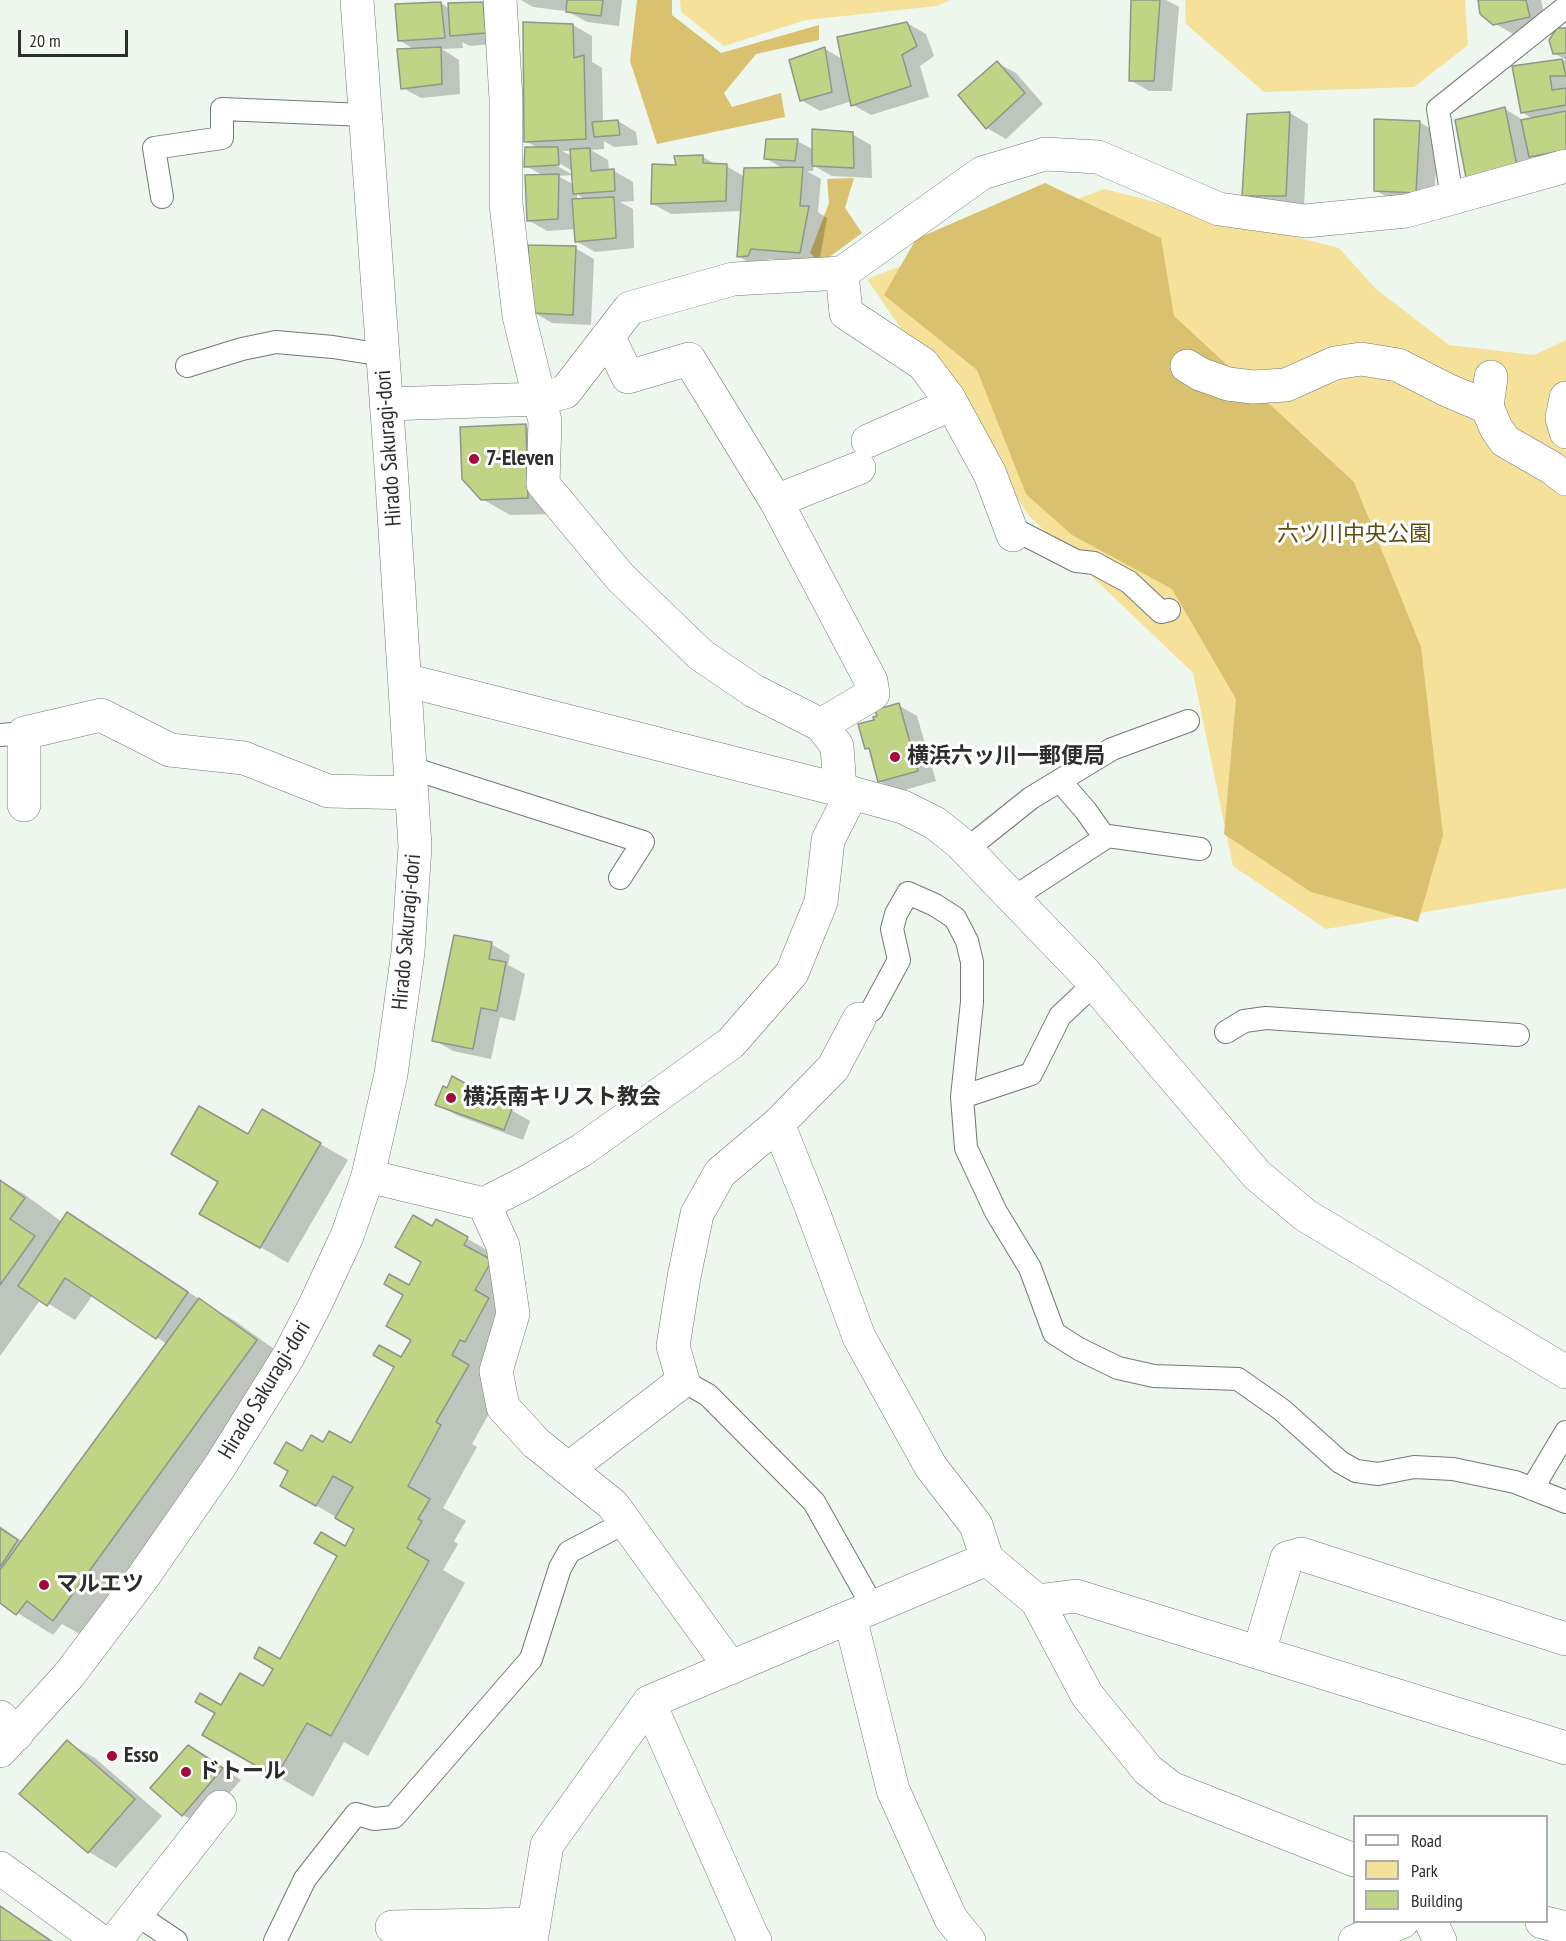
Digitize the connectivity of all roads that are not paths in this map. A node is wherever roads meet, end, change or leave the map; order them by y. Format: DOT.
graph roads {
  1 [pos="357,0"];
  2 [pos="500,0"];
  3 [pos="1566,7"];
  4 [pos="365,114"];
  5 [pos="1566,166"];
  6 [pos="162,197"];
  7 [pos="1452,198"];
  8 [pos="842,273"];
  9 [pos="608,336"];
  10 [pos="383,355"];
  11 [pos="187,366"];
  12 [pos="1187,366"];
  13 [pos="1566,398"];
  14 [pos="540,399"];
  15 [pos="387,404"];
  16 [pos="952,404"];
  17 [pos="1566,432"];
  18 [pos="1566,479"];
  19 [pos="776,501"];
  20 [pos="1011,531"];
  21 [pos="1168,610"];
  22 [pos="405,680"];
  23 [pos="1188,721"];
  24 [pos="821,725"];
  25 [pos="12,734"];
  26 [pos="412,781"];
  27 [pos="1060,781"];
  28 [pos="846,791"];
  29 [pos="24,805"];
  30 [pos="1105,838"];
  31 [pos="967,849"];
  32 [pos="1200,849"];
  33 [pos="620,878"];
  34 [pos="1013,898"];
  35 [pos="1094,984"];
  36 [pos="859,1019"];
  37 [pos="1226,1032"];
  38 [pos="1518,1035"];
  39 [pos="962,1097"];
  40 [pos="778,1124"];
  41 [pos="368,1176"];
  42 [pos="484,1204"];
  43 [pos="1566,1372"];
  44 [pos="682,1382"];
  45 [pos="1566,1432"];
  46 [pos="568,1469"];
  47 [pos="1532,1489"];
  48 [pos="1566,1502"];
  49 [pos="626,1522"];
  50 [pos="987,1559"];
  51 [pos="1037,1601"];
  52 [pos="862,1612"];
  53 [pos="1566,1639"];
  54 [pos="1259,1652"];
  55 [pos="730,1668"];
  56 [pos="650,1702"];
  57 [pos="6,1734"];
  58 [pos="1566,1748"];
  59 [pos="219,1807"];
  60 [pos="1353,1860"];
  61 [pos="0,1869"];
  62 [pos="136,1914"];
  63 [pos="1400,1923"];
  64 [pos="1431,1923"];
  65 [pos="1546,1923"];
  66 [pos="392,1927"];
  67 [pos="1566,1928"];
  68 [pos="533,1933"];
  69 [pos="432,1934"];
  70 [pos="100,1941"];
  71 [pos="115,1941"];
  72 [pos="176,1941"];
  73 [pos="274,1941"];
  74 [pos="755,1941"];
  75 [pos="969,1941"];
  76 [pos="1355,1941"];
  77 [pos="1440,1941"];
  1 -- 4 [label="street, Hirado Sakuragi-dori"];
  2 -- 14 [label="street"];
  3 -- 7 [label="lane"];
  4 -- 6 [label="lane"];
  4 -- 10 [label="street, Hirado Sakuragi-dori"];
  5 -- 7 [label="street"];
  7 -- 8 [label="street"];
  8 -- 9 [label="street"];
  8 -- 16 [label="street"];
  9 -- 14 [label="street"];
  9 -- 19 [label="street"];
  10 -- 11 [label="lane"];
  10 -- 15 [label="street, Hirado Sakuragi-dori"];
  12 -- 18 [label="street"];
  13 -- 17 [label="street"];
  14 -- 15 [label="street"];
  14 -- 24 [label="street"];
  15 -- 22 [label="street, Hirado Sakuragi-dori"];
  16 -- 19 [label="street"];
  16 -- 20 [label="street"];
  19 -- 24 [label="street"];
  20 -- 21 [label="lane"];
  22 -- 26 [label="street, Hirado Sakuragi-dori"];
  22 -- 28 [label="street"];
  23 -- 27 [label="lane"];
  24 -- 28 [label="street"];
  25 -- 26 [label="street"];
  25 -- 29 [label="street"];
  26 -- 33 [label="lane"];
  26 -- 41 [label="street, Hirado Sakuragi-dori"];
  27 -- 30 [label="lane"];
  27 -- 31 [label="lane"];
  28 -- 31 [label="street"];
  28 -- 42 [label="street"];
  30 -- 32 [label="lane"];
  30 -- 34 [label="lane"];
  31 -- 34 [label="street"];
  34 -- 35 [label="street"];
  35 -- 39 [label="lane"];
  35 -- 43 [label="street"];
  36 -- 39 [label="lane"];
  36 -- 40 [label="street"];
  37 -- 38 [label="lane"];
  39 -- 47 [label="lane"];
  40 -- 44 [label="street"];
  40 -- 50 [label="street"];
  41 -- 42 [label="street"];
  41 -- 57 [label="street, Hirado Sakuragi-dori"];
  42 -- 46 [label="street"];
  44 -- 46 [label="street"];
  44 -- 52 [label="lane"];
  45 -- 47 [label="lane"];
  46 -- 49 [label="street"];
  47 -- 48 [label="lane"];
  49 -- 55 [label="street"];
  49 -- 73 [label="lane"];
  50 -- 51 [label="street"];
  50 -- 52 [label="street"];
  51 -- 54 [label="street"];
  51 -- 60 [label="street"];
  52 -- 55 [label="street"];
  52 -- 75 [label="street"];
  53 -- 54 [label="street"];
  54 -- 58 [label="street"];
  55 -- 56 [label="street"];
  56 -- 68 [label="street"];
  56 -- 74 [label="street"];
  59 -- 62 [label="street"];
  61 -- 70 [label="street"];
  62 -- 71 [label="street"];
  62 -- 72 [label="lane"];
  63 -- 76 [label="street"];
  64 -- 77 [label="street"];
  65 -- 67 [label="street"];
  66 -- 69 [label="street"];
  68 -- 69 [label="street"];
}
